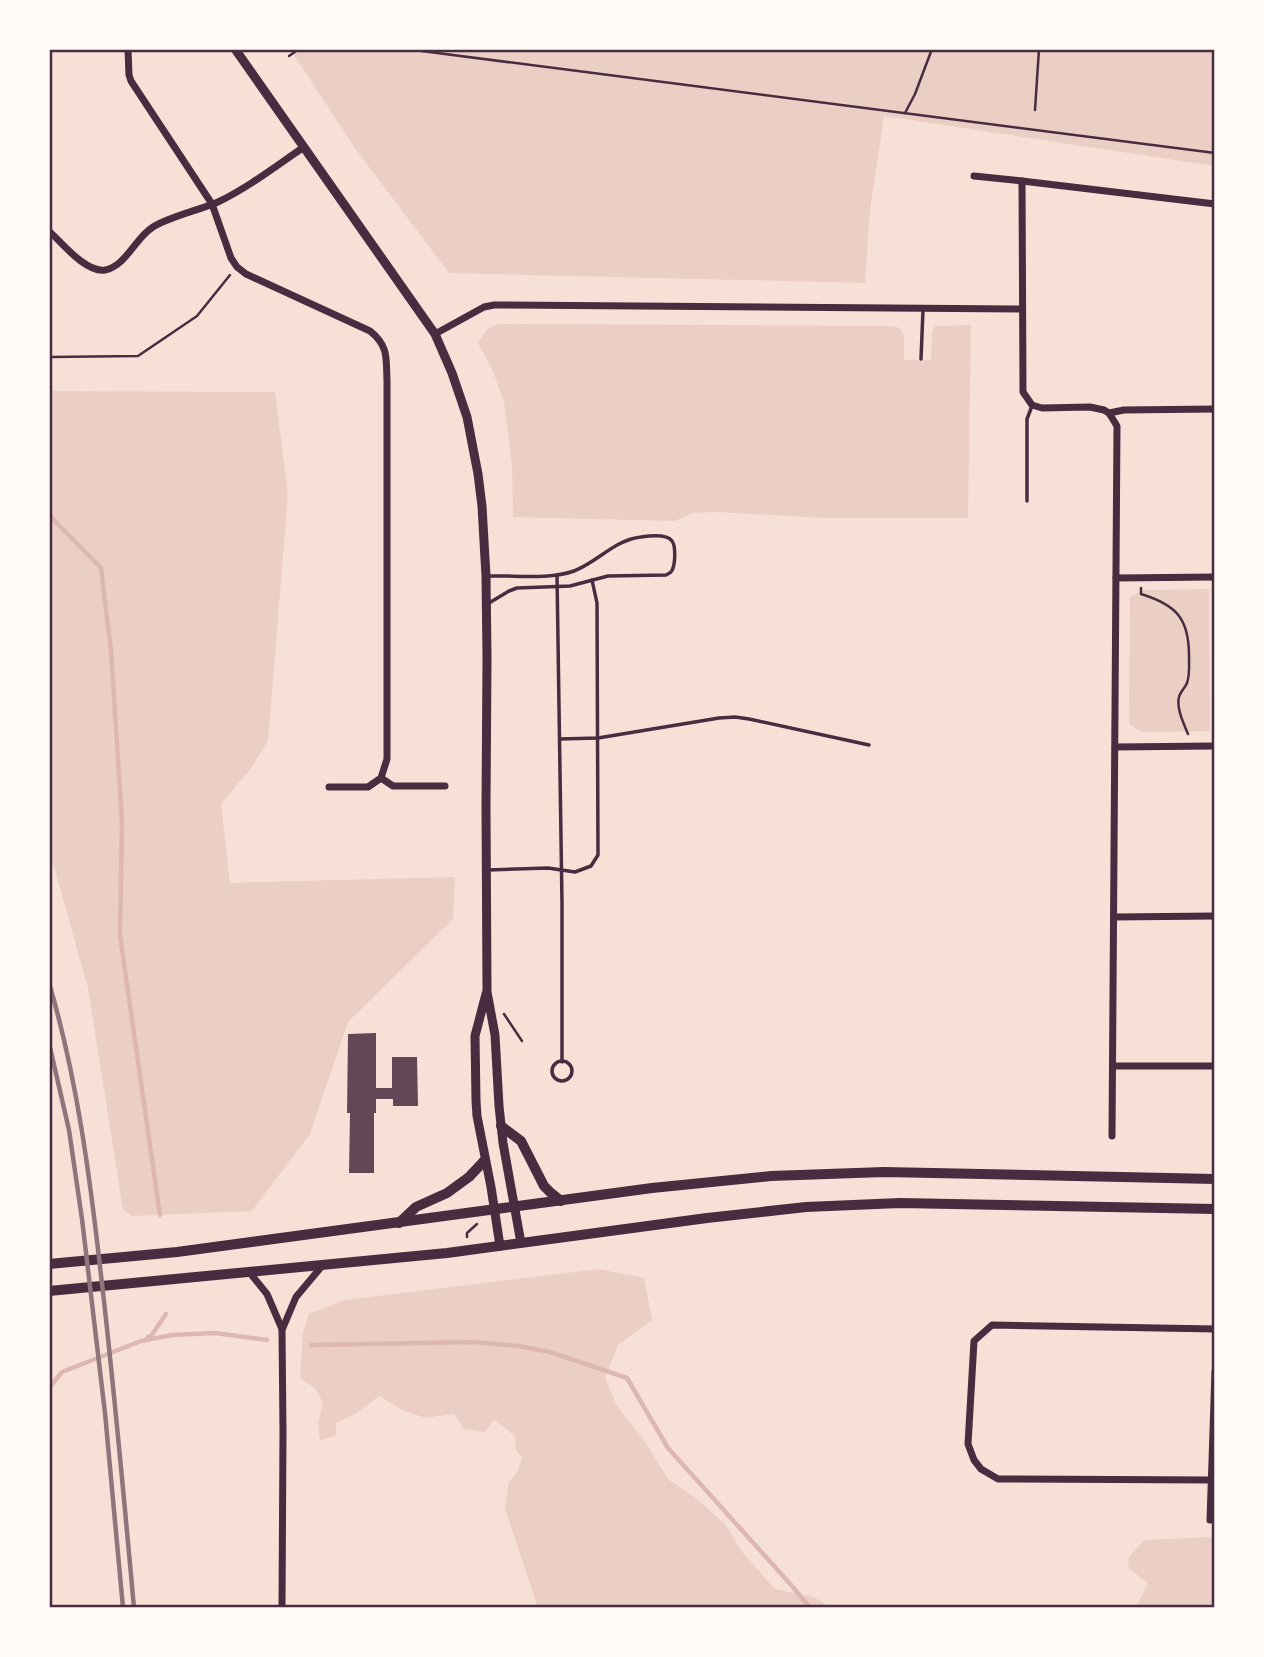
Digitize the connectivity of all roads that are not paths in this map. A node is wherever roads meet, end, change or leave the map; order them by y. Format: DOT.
graph roads {
  1 [pos="128,49"];
  2 [pos="235,49"];
  3 [pos="304,147"];
  4 [pos="974,176"];
  5 [pos="1022,181"];
  6 [pos="212,204"];
  7 [pos="1215,204"];
  8 [pos="49,231"];
  9 [pos="923,308"];
  10 [pos="1022,309"];
  11 [pos="435,334"];
  12 [pos="921,359"];
  13 [pos="1032,405"];
  14 [pos="1215,409"];
  15 [pos="1109,413"];
  16 [pos="1027,501"];
  17 [pos="557,575"];
  18 [pos="486,576"];
  19 [pos="1215,577"];
  20 [pos="1116,578"];
  21 [pos="593,580"];
  22 [pos="557,587"];
  23 [pos="486,605"];
  24 [pos="598,738"];
  25 [pos="560,739"];
  26 [pos="869,745"];
  27 [pos="1215,746"];
  28 [pos="1115,747"];
  29 [pos="381,778"];
  30 [pos="445,786"];
  31 [pos="329,787"];
  32 [pos="486,870"];
  33 [pos="561,870"];
  34 [pos="1215,916"];
  35 [pos="1114,917"];
  36 [pos="487,992"];
  37 [pos="562,1062"];
  38 [pos="1113,1066"];
  39 [pos="1215,1066"];
  40 [pos="501,1126"];
  41 [pos="1112,1136"];
  42 [pos="485,1160"];
  43 [pos="1215,1179"];
  44 [pos="561,1201"];
  45 [pos="516,1206"];
  46 [pos="495,1209"];
  47 [pos="1215,1209"];
  48 [pos="399,1223"];
  49 [pos="521,1243"];
  50 [pos="500,1246"];
  51 [pos="49,1264"];
  52 [pos="322,1266"];
  53 [pos="250,1273"];
  54 [pos="49,1291"];
  55 [pos="1215,1329"];
  56 [pos="282,1330"];
  57 [pos="1215,1371"];
  58 [pos="1211,1480"];
  59 [pos="1210,1520"];
  60 [pos="282,1608"];
  1 -- 6 [label="street"];
  2 -- 3 [label="street"];
  3 -- 6 [label="street"];
  3 -- 11 [label="street"];
  4 -- 5 [label="street"];
  5 -- 7 [label="street"];
  5 -- 10 [label="street"];
  6 -- 8 [label="street"];
  6 -- 29 [label="street"];
  9 -- 10 [label="street"];
  9 -- 11 [label="street"];
  9 -- 12 [label="lane"];
  10 -- 13 [label="street"];
  11 -- 18 [label="street"];
  13 -- 15 [label="street"];
  13 -- 16 [label="lane"];
  14 -- 15 [label="street"];
  15 -- 20 [label="street"];
  17 -- 18 [label="lane"];
  17 -- 21 [label="lane"];
  17 -- 22 [label="lane"];
  18 -- 23 [label="street"];
  19 -- 20 [label="street"];
  20 -- 28 [label="street"];
  21 -- 22 [label="lane"];
  21 -- 24 [label="lane"];
  22 -- 23 [label="lane"];
  22 -- 25 [label="lane"];
  23 -- 32 [label="street"];
  24 -- 25 [label="lane"];
  24 -- 26 [label="lane"];
  24 -- 33 [label="lane"];
  25 -- 33 [label="lane"];
  27 -- 28 [label="street"];
  28 -- 35 [label="street"];
  29 -- 30 [label="street"];
  29 -- 31 [label="street"];
  32 -- 33 [label="lane"];
  32 -- 36 [label="street"];
  33 -- 37 [label="lane"];
  34 -- 35 [label="street"];
  35 -- 38 [label="street"];
  36 -- 40 [label="street"];
  36 -- 42 [label="street"];
  37 -- 37 [label="lane"];
  38 -- 39 [label="street"];
  38 -- 41 [label="street"];
  40 -- 44 [label="main road"];
  40 -- 45 [label="street"];
  42 -- 46 [label="street"];
  42 -- 48 [label="main road"];
  43 -- 44 [label="main road"];
  44 -- 45 [label="main road"];
  45 -- 46 [label="main road"];
  45 -- 49 [label="street"];
  46 -- 48 [label="main road"];
  46 -- 50 [label="street"];
  47 -- 49 [label="main road"];
  48 -- 51 [label="main road"];
  49 -- 50 [label="main road"];
  50 -- 52 [label="main road"];
  52 -- 53 [label="main road"];
  52 -- 56 [label="street"];
  53 -- 54 [label="main road"];
  53 -- 56 [label="street"];
  55 -- 58 [label="street"];
  56 -- 60 [label="street"];
  57 -- 58 [label="street"];
  58 -- 59 [label="street"];
}
